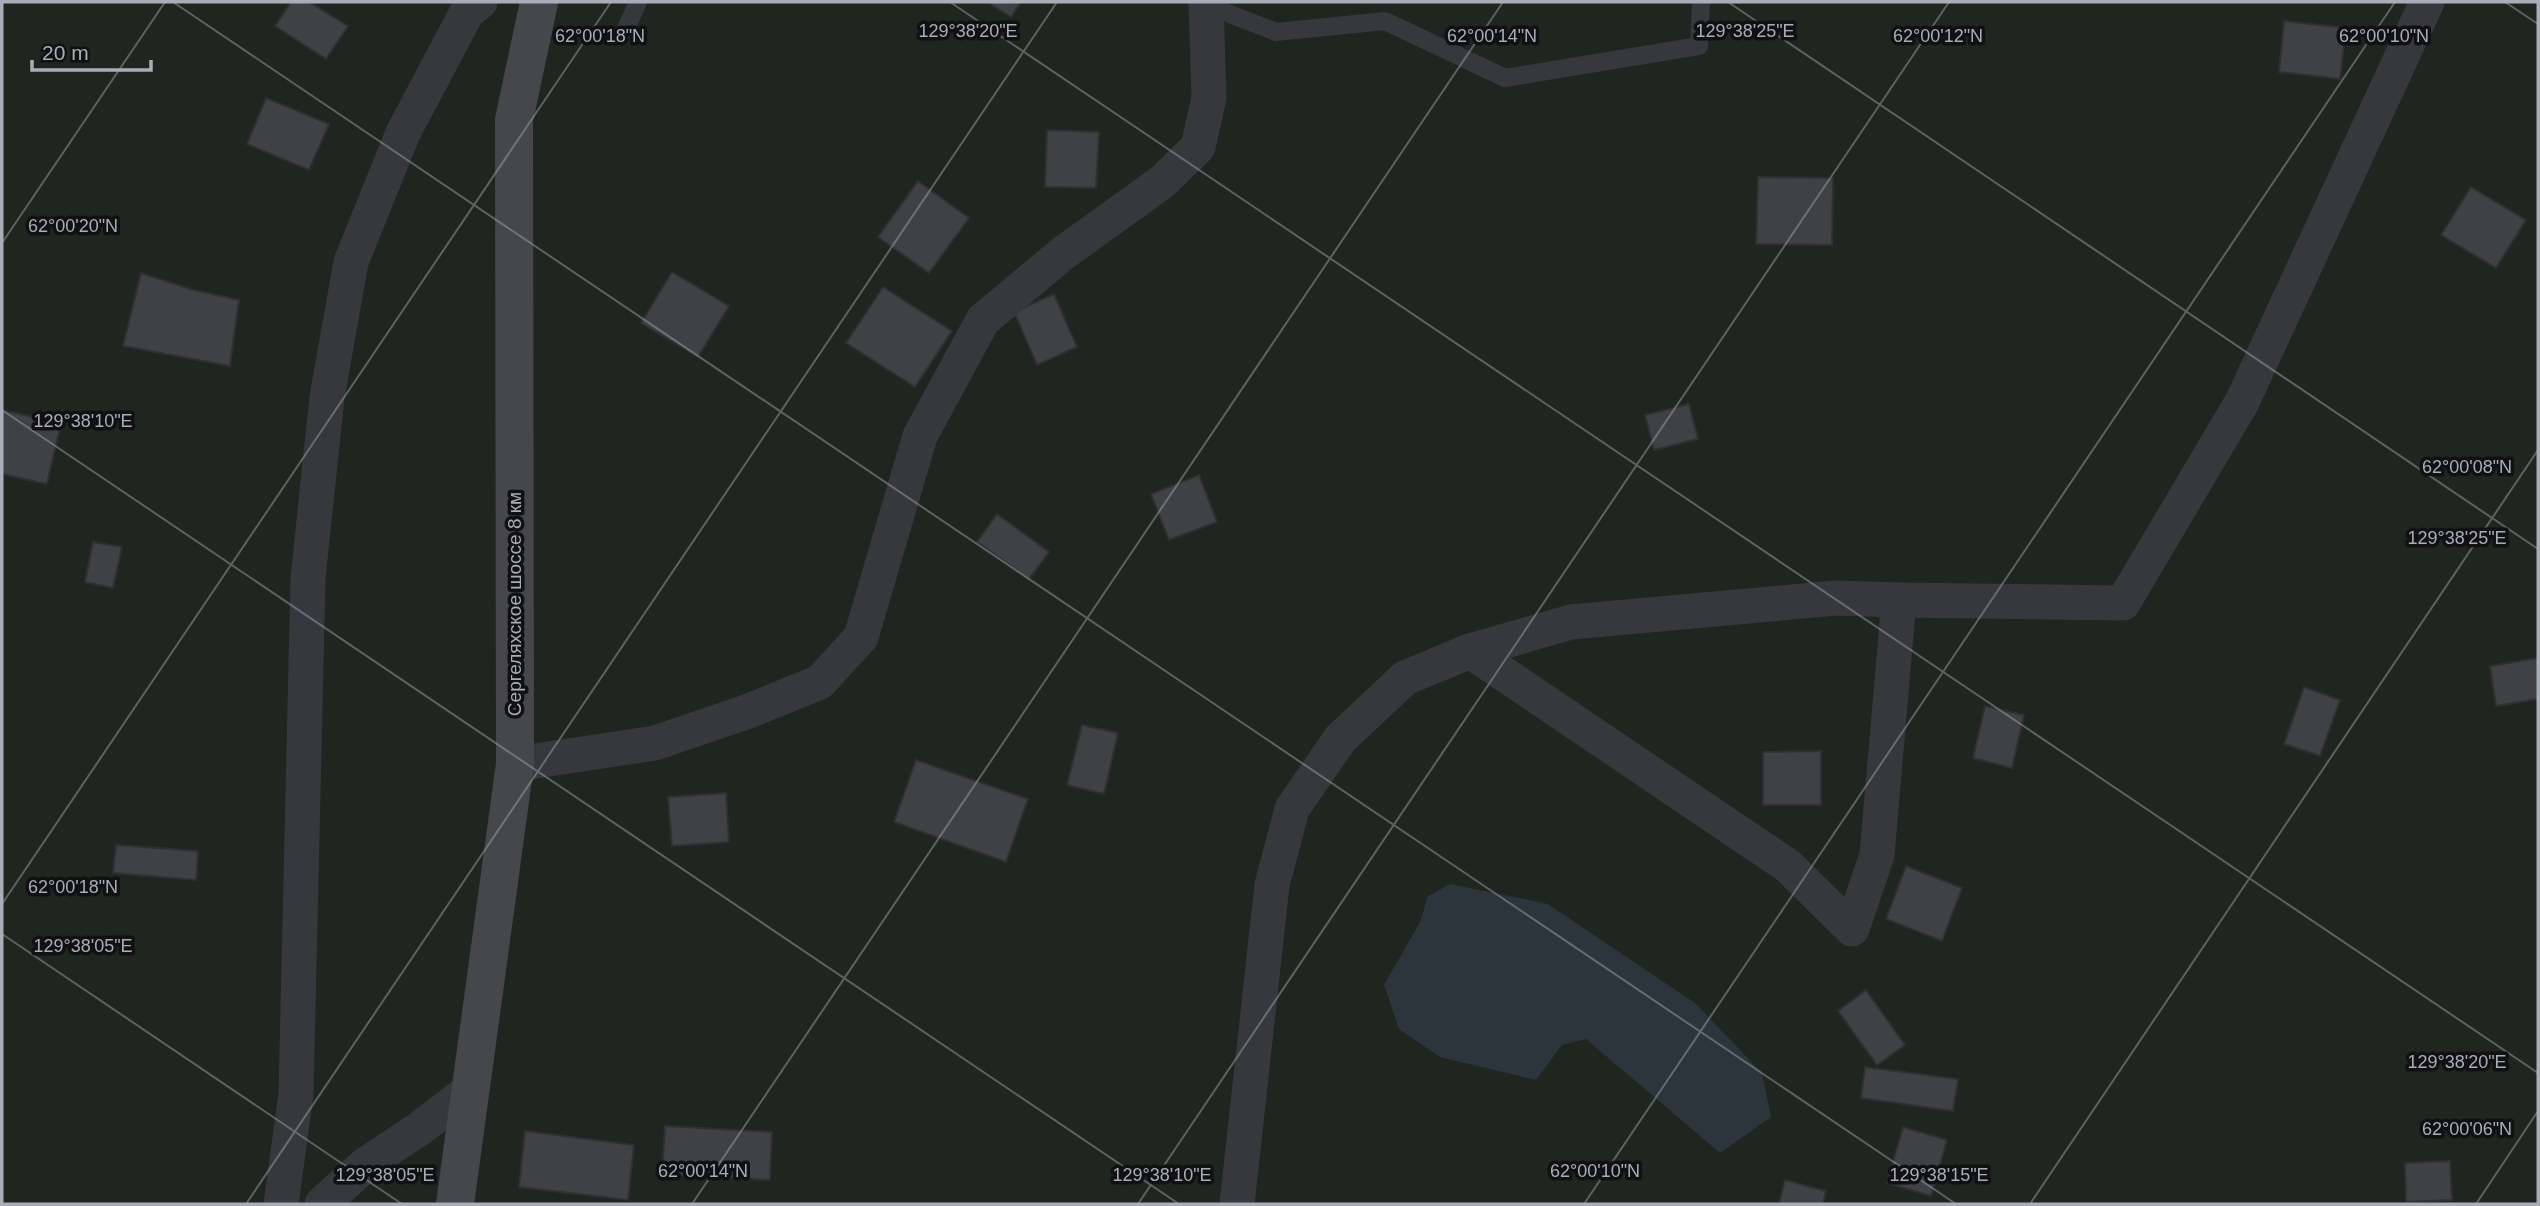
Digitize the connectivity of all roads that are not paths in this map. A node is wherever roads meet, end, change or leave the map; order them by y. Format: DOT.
graph roads {
  1 [pos="539,2"];
  2 [pos="638,2"];
  3 [pos="1701,2"];
  4 [pos="2427,2"];
  5 [pos="1207,3"];
  6 [pos="466,5"];
  7 [pos="626,29"];
  8 [pos="1899,600"];
  9 [pos="1470,651"];
  10 [pos="515,764"];
  11 [pos="471,1090"];
  12 [pos="281,1204"];
  13 [pos="322,1204"];
  14 [pos="455,1204"];
  15 [pos="1237,1204"];
  1 -- 10 [label="main road, Сергеляхское шоссе 8 км"];
  2 -- 7 [label="lane"];
  3 -- 5 [label="lane"];
  4 -- 8 [label="street"];
  5 -- 10 [label="street"];
  6 -- 12 [label="street"];
  8 -- 9 [label="street"];
  8 -- 9 [label="street"];
  9 -- 15 [label="street"];
  10 -- 11 [label="main road, Сергеляхское шоссе 8 км"];
  11 -- 13 [label="street"];
  11 -- 14 [label="main road, Сергеляхское шоссе 8 км"];
}
